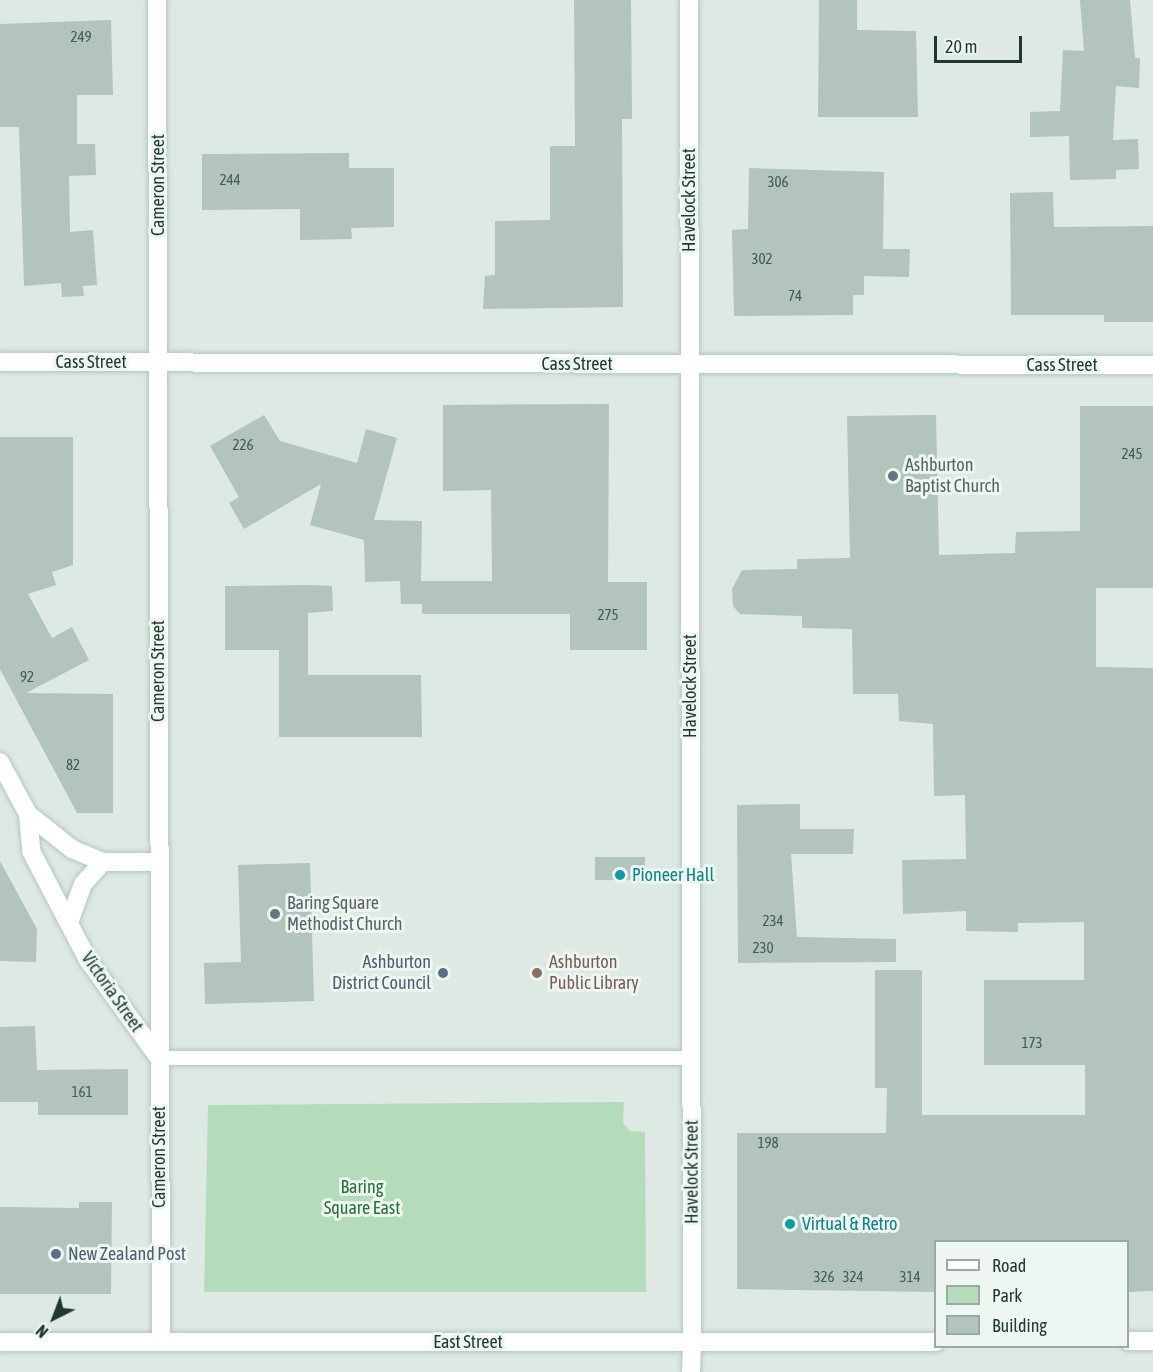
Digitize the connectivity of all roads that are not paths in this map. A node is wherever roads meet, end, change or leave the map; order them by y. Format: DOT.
graph roads {
  1 [pos="157,0"];
  2 [pos="689,0"];
  3 [pos="0,362"];
  4 [pos="158,362"];
  5 [pos="690,364"];
  6 [pos="1153,365"];
  7 [pos="0,762"];
  8 [pos="28,814"];
  9 [pos="103,862"];
  10 [pos="159,862"];
  11 [pos="69,923"];
  12 [pos="159,1058"];
  13 [pos="691,1058"];
  14 [pos="1129,1341"];
  15 [pos="1153,1341"];
  16 [pos="0,1342"];
  17 [pos="161,1342"];
  18 [pos="692,1342"];
  19 [pos="934,1342"];
  20 [pos="691,1372"];
  1 -- 4 [label="street, Cameron Street"];
  2 -- 5 [label="street, Havelock Street"];
  3 -- 4 [label="street, Cass Street"];
  4 -- 5 [label="street, Cass Street"];
  4 -- 10 [label="street, Cameron Street"];
  5 -- 6 [label="street, Cass Street"];
  5 -- 13 [label="street, Havelock Street"];
  7 -- 8 [label="street, Victoria Street"];
  8 -- 9 [label="street, Victoria Street"];
  8 -- 11 [label="street, Victoria Street"];
  9 -- 10 [label="street, Victoria Street"];
  9 -- 11 [label="street"];
  10 -- 12 [label="street, Cameron Street"];
  11 -- 12 [label="street, Victoria Street"];
  12 -- 13 [label="lane"];
  12 -- 17 [label="street, Cameron Street"];
  13 -- 18 [label="street, Havelock Street"];
  14 -- 15 [label="street"];
  16 -- 17 [label="street, East Street"];
  17 -- 18 [label="street, East Street"];
  18 -- 19 [label="street, East Street"];
  18 -- 20 [label="street, Havelock Street"];
}
